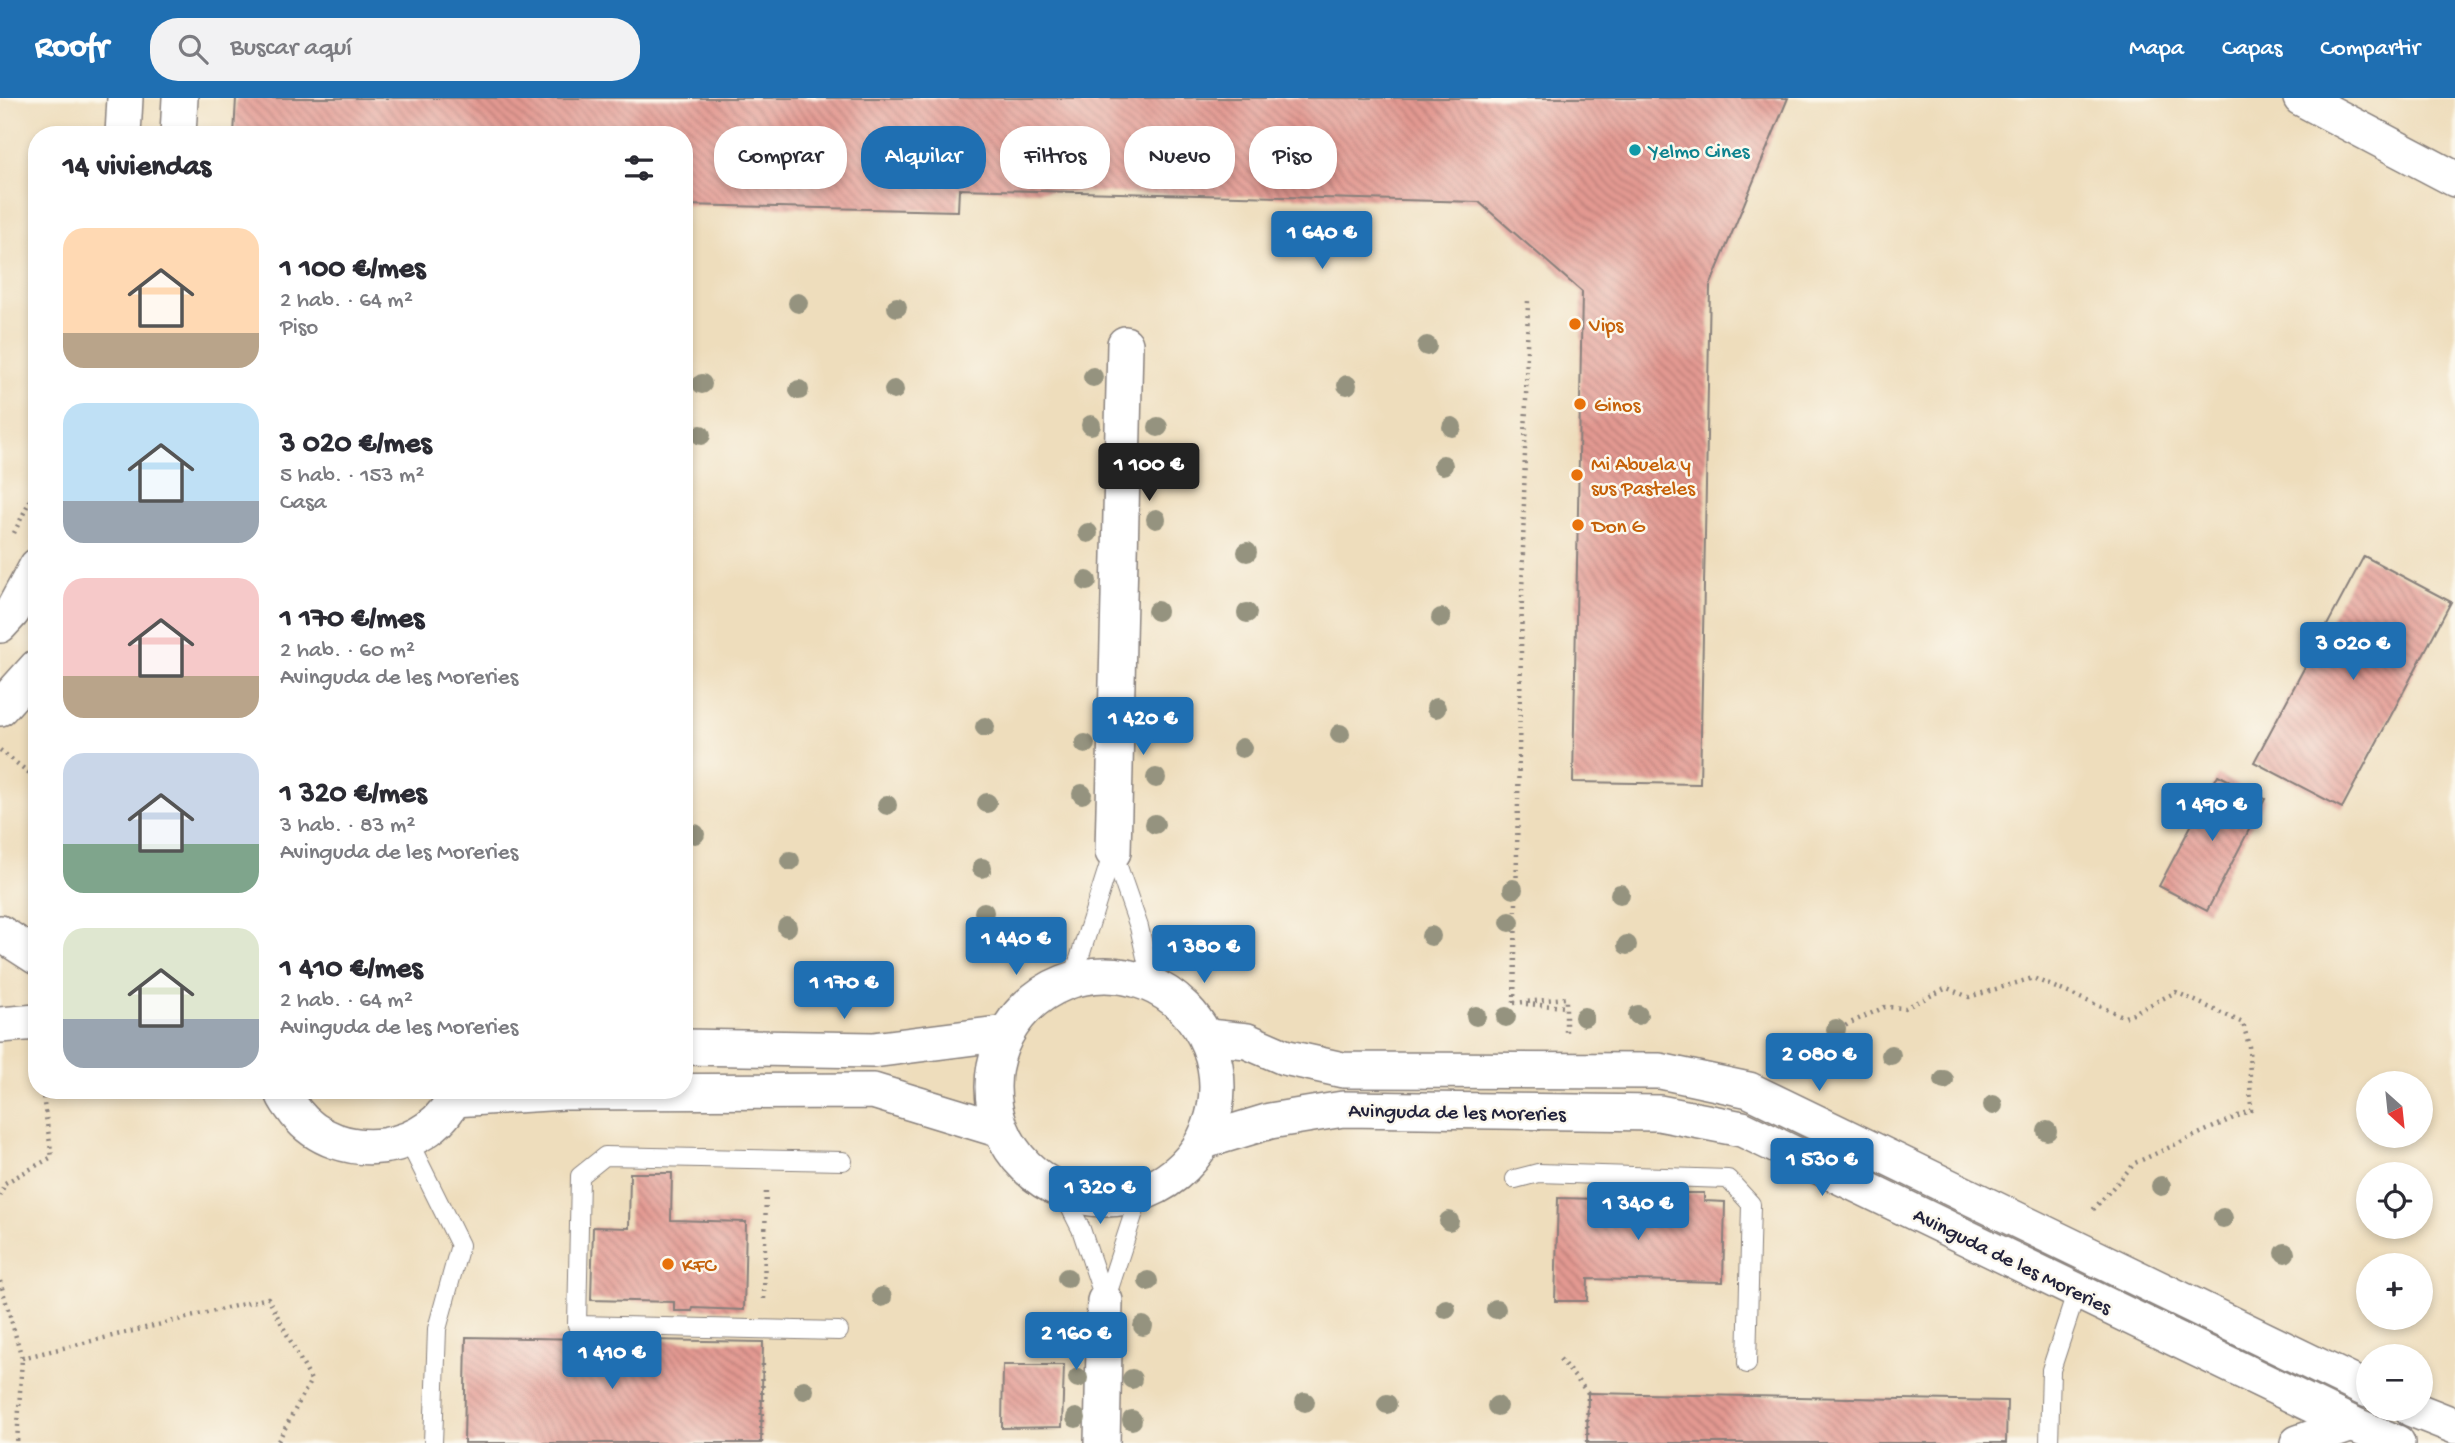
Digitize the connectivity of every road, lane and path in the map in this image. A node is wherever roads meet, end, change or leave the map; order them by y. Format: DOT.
graph roads {
  1 [pos="125,98"];
  2 [pos="180,98"];
  3 [pos="2301,98"];
  4 [pos="123,126"];
  5 [pos="178,126"];
  6 [pos="2455,179"];
  7 [pos="1528,298"];
  8 [pos="1125,344"];
  9 [pos="28,504"];
  10 [pos="12,536"];
  11 [pos="28,583"];
  12 [pos="0,625"];
  13 [pos="28,677"];
  14 [pos="0,708"];
  15 [pos="0,750"];
  16 [pos="28,773"];
  17 [pos="1113,852"];
  18 [pos="0,933"];
  19 [pos="28,951"];
  20 [pos="1073,978"];
  21 [pos="1152,983"];
  22 [pos="1514,1003"];
  23 [pos="28,1023"];
  24 [pos="0,1025"];
  25 [pos="1006,1033"];
  26 [pos="1208,1037"];
  27 [pos="693,1047"];
  28 [pos="1749,1090"];
  29 [pos="693,1091"];
  30 [pos="43,1099"];
  31 [pos="286,1099"];
  32 [pos="452,1099"];
  33 [pos="1001,1130"];
  34 [pos="408,1140"];
  35 [pos="1204,1141"];
  36 [pos="767,1159"];
  37 [pos="843,1161"];
  38 [pos="1515,1179"];
  39 [pos="1062,1191"];
  40 [pos="1140,1194"];
  41 [pos="0,1196"];
  42 [pos="2063,1242"];
  43 [pos="0,1281"];
  44 [pos="2077,1291"];
  45 [pos="1105,1301"];
  46 [pos="764,1329"];
  47 [pos="839,1331"];
  48 [pos="22,1358"];
  49 [pos="1560,1359"];
  50 [pos="1747,1364"];
  51 [pos="2356,1384"];
  52 [pos="2433,1417"];
  53 [pos="2352,1424"];
  54 [pos="2455,1426"];
  55 [pos="17,1443"];
  56 [pos="277,1443"];
  57 [pos="433,1443"];
  58 [pos="761,1443"];
  59 [pos="1102,1443"];
  60 [pos="1587,1443"];
  61 [pos="2049,1443"];
  62 [pos="2298,1443"];
  63 [pos="2397,1443"];
  1 -- 4 [label="street"];
  2 -- 5 [label="street"];
  3 -- 6 [label="street"];
  7 -- 22 [label="path"];
  8 -- 17 [label="street"];
  9 -- 10 [label="path"];
  11 -- 12 [label="street"];
  13 -- 14 [label="street"];
  15 -- 16 [label="path"];
  17 -- 20 [label="lane"];
  17 -- 21 [label="lane"];
  18 -- 19 [label="street"];
  20 -- 21 [label="street"];
  20 -- 25 [label="street"];
  21 -- 26 [label="street"];
  22 -- 22 [label="path"];
  23 -- 24 [label="street"];
  25 -- 27 [label="street"];
  25 -- 33 [label="street"];
  26 -- 28 [label="street, Avinguda de les Moreries"];
  26 -- 35 [label="street"];
  28 -- 42 [label="street, Avinguda de les Moreries"];
  28 -- 42 [label="path"];
  29 -- 33 [label="street"];
  30 -- 41 [label="path"];
  31 -- 34 [label="street"];
  32 -- 34 [label="street"];
  33 -- 39 [label="street"];
  34 -- 57 [label="lane"];
  35 -- 40 [label="street"];
  35 -- 44 [label="street, Avinguda de les Moreries"];
  36 -- 37 [label="lane"];
  36 -- 46 [label="path"];
  36 -- 46 [label="lane"];
  38 -- 50 [label="lane"];
  39 -- 40 [label="street"];
  39 -- 45 [label="lane"];
  40 -- 45 [label="lane"];
  42 -- 51 [label="street, Avinguda de les Moreries"];
  43 -- 48 [label="path"];
  44 -- 53 [label="street, Avinguda de les Moreries"];
  44 -- 61 [label="lane"];
  45 -- 59 [label="street"];
  46 -- 47 [label="lane"];
  46 -- 58 [label="path"];
  48 -- 55 [label="path"];
  48 -- 56 [label="path"];
  49 -- 60 [label="path"];
  52 -- 54 [label="street"];
  53 -- 62 [label="street"];
  53 -- 63 [label="street, Avinguda de les Moreries"];
}
